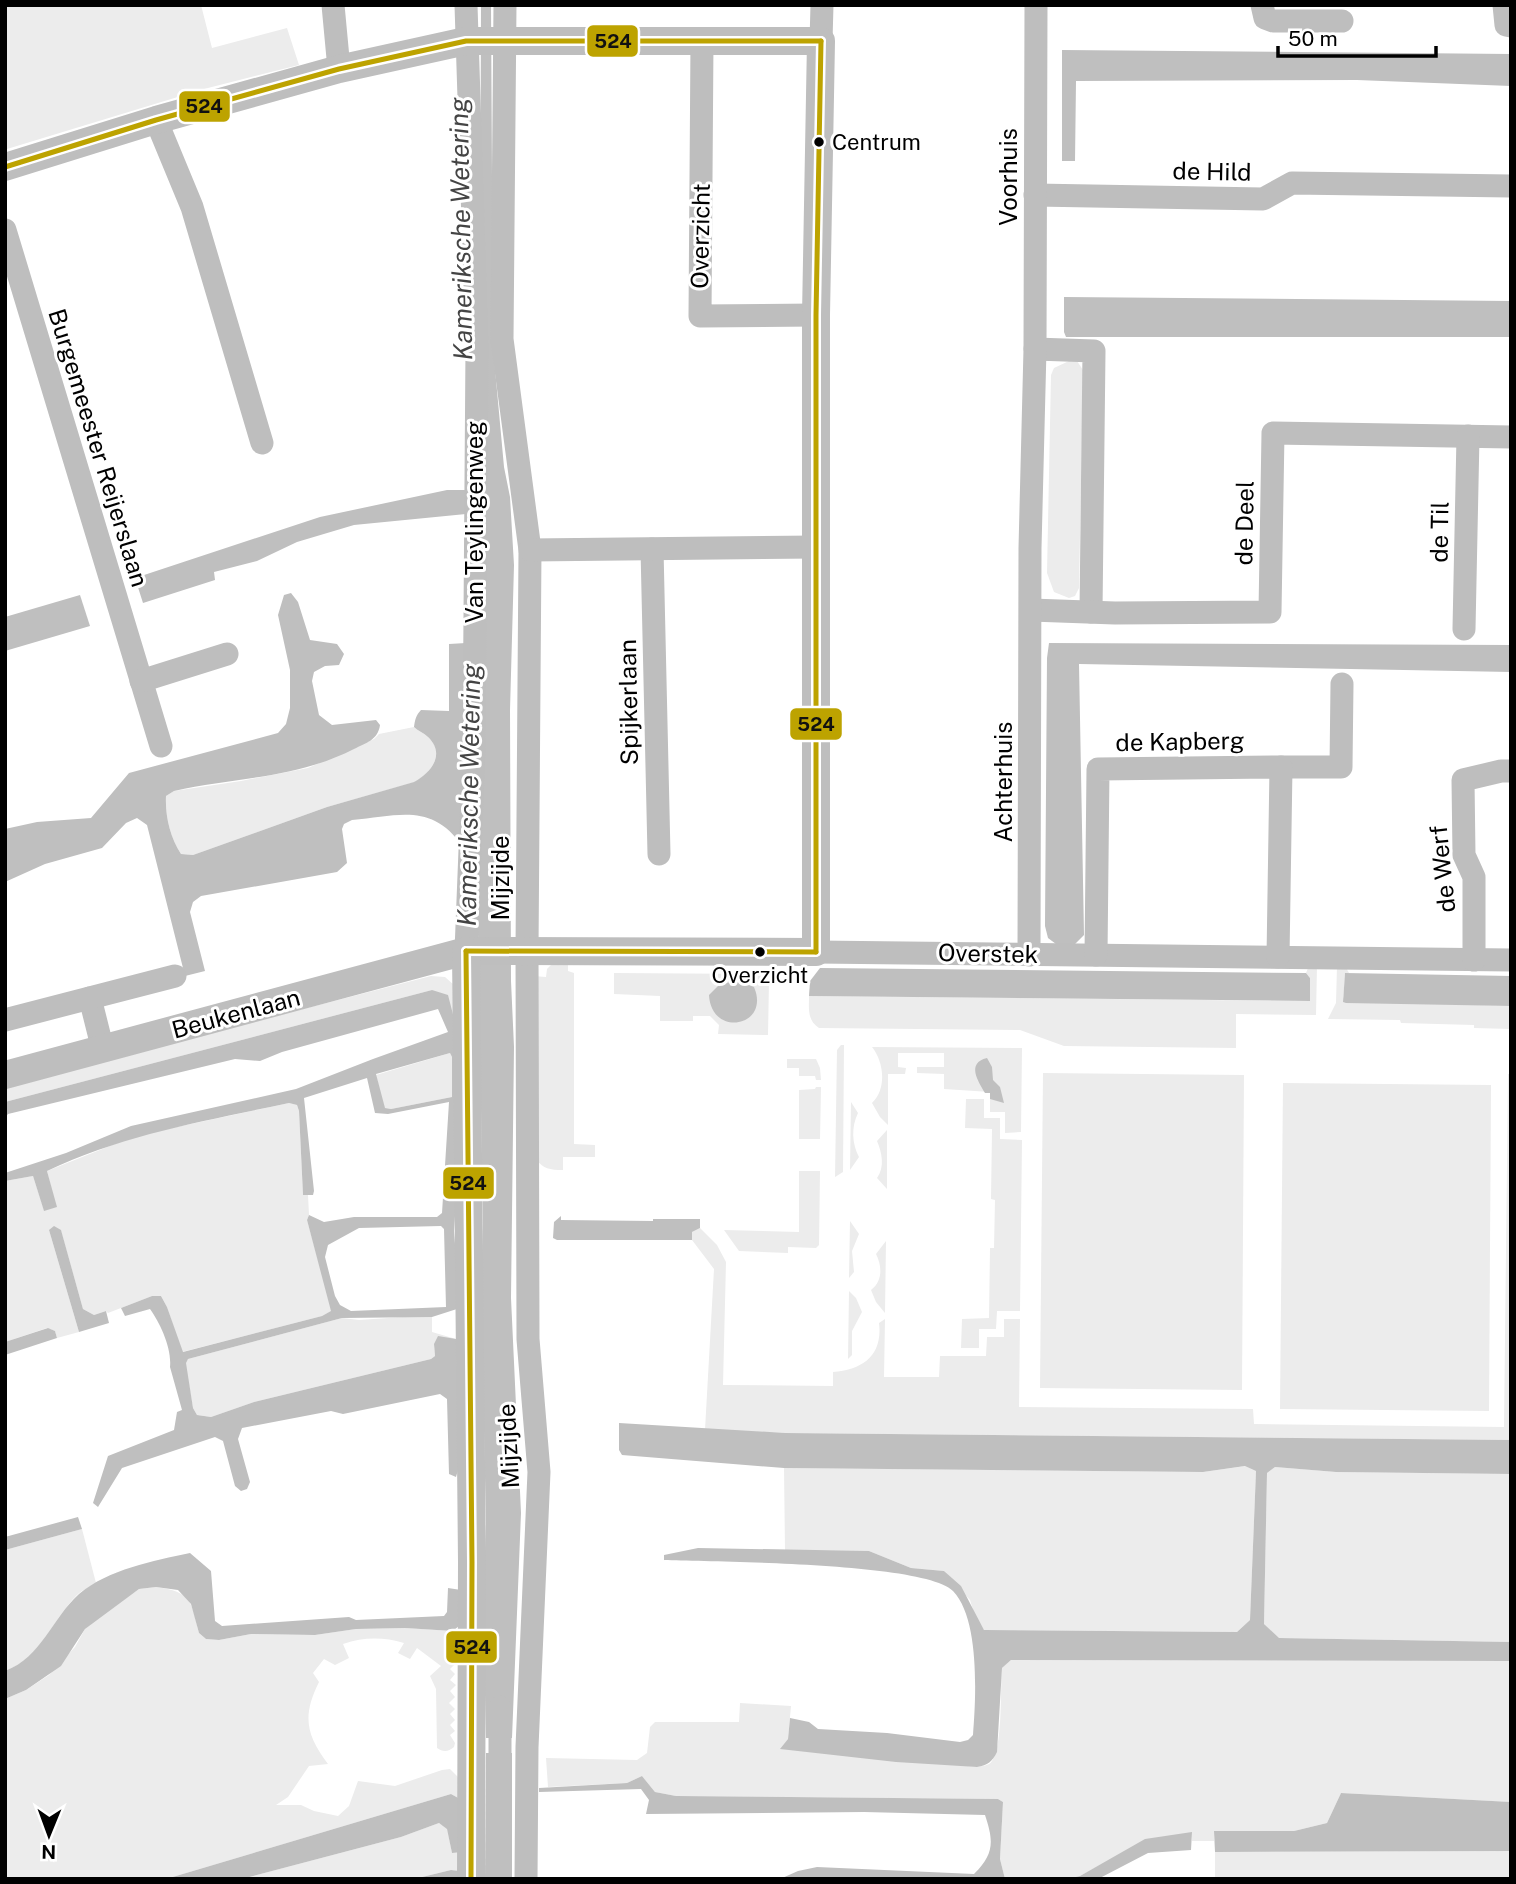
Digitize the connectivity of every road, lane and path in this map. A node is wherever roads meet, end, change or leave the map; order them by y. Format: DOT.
graph roads {
  1 [pos="333,5"];
  2 [pos="466,5"];
  3 [pos="505,5"];
  4 [pos="822,5"];
  5 [pos="1036,5"];
  6 [pos="1262,5"];
  7 [pos="1504,5"];
  8 [pos="1342,21"];
  9 [pos="1511,26"];
  10 [pos="487,40"];
  11 [pos="702,41"];
  12 [pos="821,41"];
  13 [pos="340,69"];
  14 [pos="156,120"];
  15 [pos="5,167"];
  16 [pos="1511,186"];
  17 [pos="1035,195"];
  18 [pos="5,230"];
  19 [pos="816,315"];
  20 [pos="1035,349"];
  21 [pos="1468,436"];
  22 [pos="1511,437"];
  23 [pos="262,443"];
  24 [pos="816,547"];
  25 [pos="652,549"];
  26 [pos="530,550"];
  27 [pos="1031,610"];
  28 [pos="1091,612"];
  29 [pos="1464,629"];
  30 [pos="228,654"];
  31 [pos="141,681"];
  32 [pos="1342,684"];
  33 [pos="161,746"];
  34 [pos="1281,767"];
  35 [pos="1511,771"];
  36 [pos="659,854"];
  37 [pos="523,951"];
  38 [pos="471,952"];
  39 [pos="816,952"];
  40 [pos="1029,955"];
  41 [pos="1096,955"];
  42 [pos="1278,957"];
  43 [pos="1474,960"];
  44 [pos="1511,960"];
  45 [pos="175,975"];
  46 [pos="90,998"];
  47 [pos="5,1020"];
  48 [pos="103,1050"];
  49 [pos="5,1075"];
  50 [pos="471,1879"];
  51 [pos="527,1879"];
  1 -- 13 [label="street"];
  2 -- 10 [label="street, Van Teylingenweg"];
  3 -- 10 [label="street, Mijzijde"];
  4 -- 12 [label="street"];
  5 -- 17 [label="street, Voorhuis"];
  6 -- 8 [label="street"];
  7 -- 9 [label="street"];
  10 -- 11 [label="street"];
  10 -- 13 [label="street"];
  10 -- 26 [label="street, Mijzijde"];
  10 -- 38 [label="street, Van Teylingenweg"];
  11 -- 12 [label="street"];
  11 -- 19 [label="street, Overzicht"];
  12 -- 19 [label="street"];
  13 -- 14 [label="street"];
  14 -- 15 [label="street"];
  14 -- 23 [label="street"];
  16 -- 17 [label="street, de Hild"];
  17 -- 20 [label="street, Voorhuis"];
  18 -- 31 [label="street, Burgemeester Reijerslaan"];
  19 -- 24 [label="street"];
  20 -- 27 [label="street, Voorhuis"];
  20 -- 28 [label="street"];
  21 -- 22 [label="street, de Deel"];
  21 -- 28 [label="street, de Deel"];
  21 -- 29 [label="street, de Til"];
  24 -- 25 [label="street"];
  24 -- 39 [label="street"];
  25 -- 26 [label="street"];
  25 -- 36 [label="street, Spijkerlaan"];
  26 -- 37 [label="street, Mijzijde"];
  27 -- 28 [label="street, de Deel"];
  27 -- 40 [label="street, Achterhuis"];
  30 -- 31 [label="street"];
  31 -- 33 [label="street, Burgemeester Reijerslaan"];
  32 -- 34 [label="street, de Kapberg"];
  34 -- 41 [label="street, de Kapberg"];
  34 -- 42 [label="street"];
  35 -- 43 [label="street, de Werf"];
  37 -- 38 [label="street, Overstek"];
  37 -- 39 [label="street, Overstek"];
  37 -- 51 [label="street, Mijzijde"];
  38 -- 48 [label="street, Beukenlaan"];
  38 -- 50 [label="street, Van Teylingenweg"];
  39 -- 40 [label="street, Overstek"];
  40 -- 41 [label="street, Overstek"];
  41 -- 42 [label="street, Overstek"];
  42 -- 43 [label="street, Overstek"];
  43 -- 44 [label="street, Overstek"];
  45 -- 46 [label="street"];
  46 -- 47 [label="street"];
  46 -- 48 [label="street"];
  48 -- 49 [label="street, Beukenlaan"];
}
